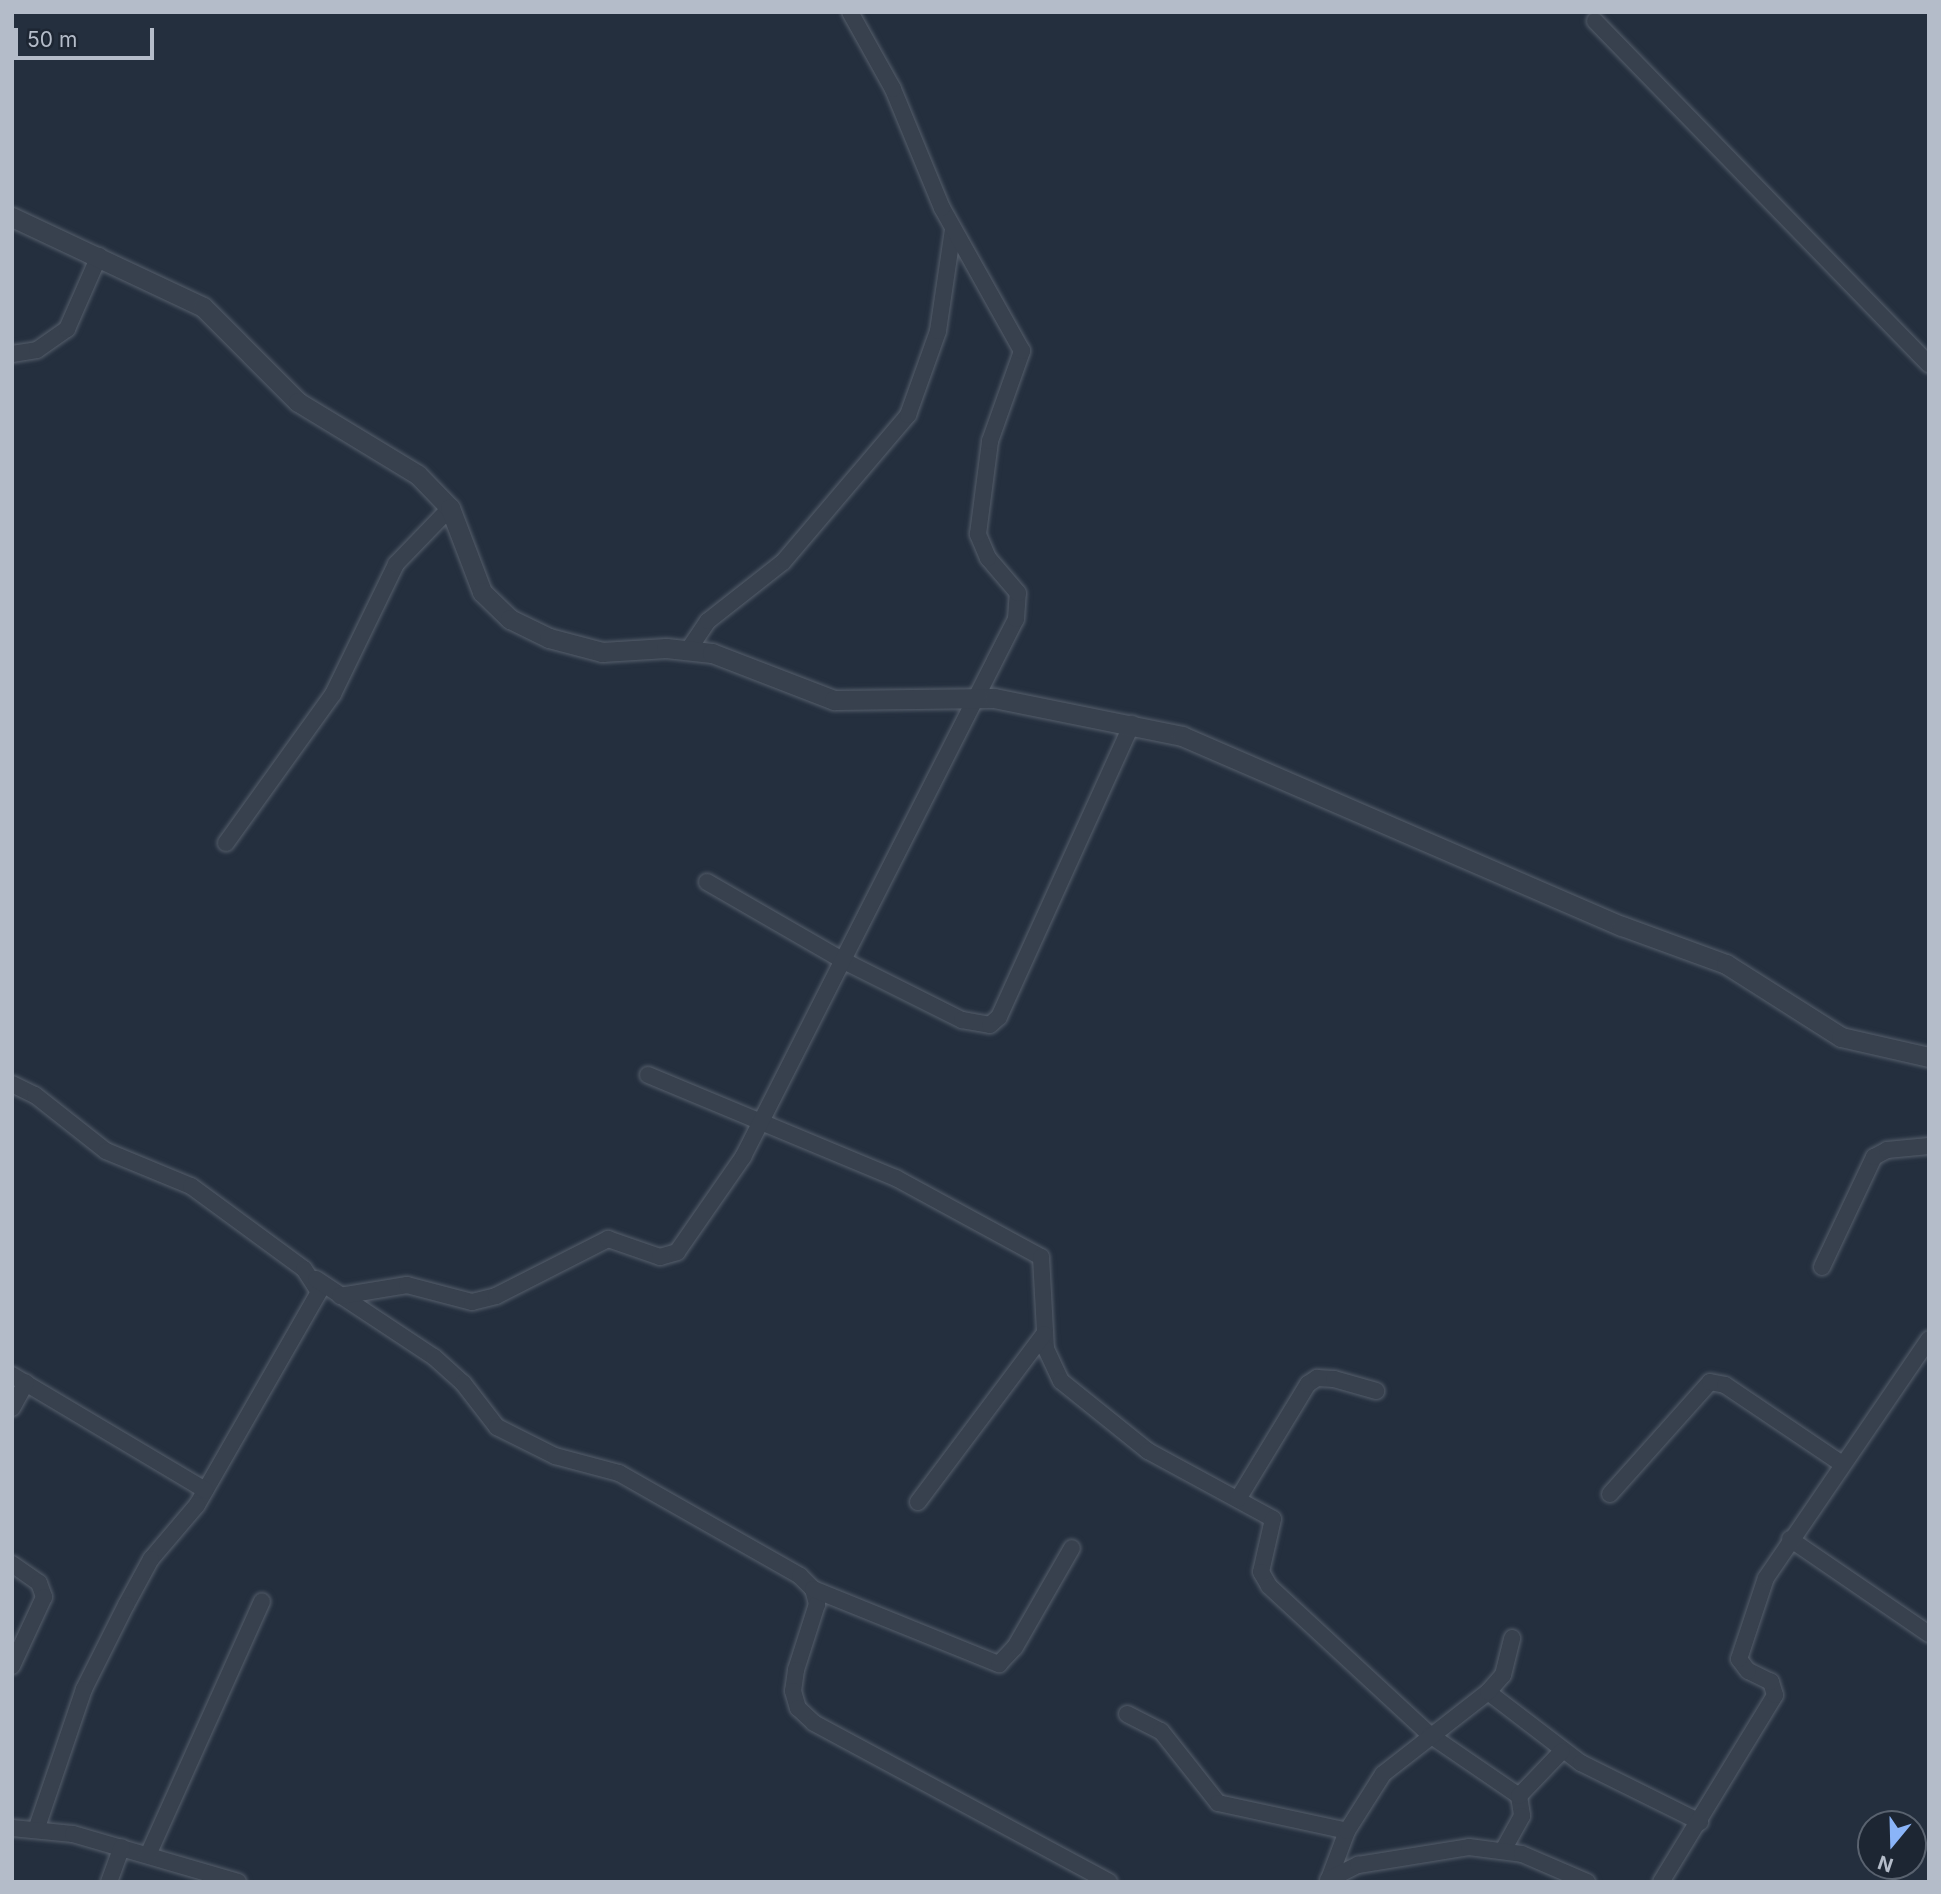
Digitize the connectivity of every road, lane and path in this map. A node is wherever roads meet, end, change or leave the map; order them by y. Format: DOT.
graph roads {
  1 [pos="850,12"];
  2 [pos="1594,21"];
  3 [pos="12,217"];
  4 [pos="953,230"];
  5 [pos="99,256"];
  6 [pos="12,354"];
  7 [pos="1929,365"];
  8 [pos="450,508"];
  9 [pos="689,649"];
  10 [pos="974,697"];
  11 [pos="1132,724"];
  12 [pos="226,843"];
  13 [pos="707,882"];
  14 [pos="844,961"];
  15 [pos="1929,1057"];
  16 [pos="648,1075"];
  17 [pos="12,1084"];
  18 [pos="761,1122"];
  19 [pos="1929,1146"];
  20 [pos="1822,1267"];
  21 [pos="316,1279"];
  22 [pos="340,1296"];
  23 [pos="1044,1334"];
  24 [pos="1929,1339"];
  25 [pos="19,1379"];
  26 [pos="1376,1391"];
  27 [pos="12,1408"];
  28 [pos="1842,1464"];
  29 [pos="205,1490"];
  30 [pos="1610,1494"];
  31 [pos="1238,1499"];
  32 [pos="918,1502"];
  33 [pos="1790,1539"];
  34 [pos="1072,1548"];
  35 [pos="12,1564"];
  36 [pos="813,1589"];
  37 [pos="262,1601"];
  38 [pos="1929,1633"];
  39 [pos="1512,1638"];
  40 [pos="12,1666"];
  41 [pos="1488,1692"];
  42 [pos="1127,1714"];
  43 [pos="1430,1735"];
  44 [pos="1562,1751"];
  45 [pos="1519,1796"];
  46 [pos="1700,1822"];
  47 [pos="12,1828"];
  48 [pos="36,1830"];
  49 [pos="1347,1831"];
  50 [pos="122,1847"];
  51 [pos="1503,1850"];
  52 [pos="148,1854"];
  53 [pos="1328,1880"];
  54 [pos="109,1882"];
  55 [pos="238,1882"];
  56 [pos="1109,1882"];
  57 [pos="1587,1882"];
  58 [pos="1661,1882"];
  1 -- 4 [label="street"];
  2 -- 7 [label="street"];
  3 -- 5 [label="street"];
  4 -- 9 [label="street"];
  4 -- 10 [label="street"];
  5 -- 6 [label="street"];
  5 -- 8 [label="street"];
  8 -- 9 [label="street"];
  8 -- 12 [label="street"];
  9 -- 10 [label="street"];
  10 -- 11 [label="street"];
  10 -- 14 [label="street"];
  11 -- 14 [label="street"];
  11 -- 15 [label="street"];
  13 -- 14 [label="street"];
  14 -- 18 [label="street"];
  16 -- 18 [label="street"];
  17 -- 21 [label="street"];
  18 -- 22 [label="street"];
  18 -- 23 [label="street"];
  19 -- 20 [label="street"];
  21 -- 22 [label="street"];
  21 -- 29 [label="street"];
  22 -- 36 [label="street"];
  23 -- 31 [label="street"];
  23 -- 32 [label="street"];
  24 -- 28 [label="street"];
  25 -- 27 [label="street"];
  25 -- 29 [label="street"];
  26 -- 31 [label="street"];
  28 -- 30 [label="street"];
  28 -- 33 [label="street"];
  29 -- 48 [label="street"];
  31 -- 43 [label="street"];
  33 -- 38 [label="street"];
  33 -- 46 [label="street"];
  34 -- 36 [label="street"];
  35 -- 40 [label="street"];
  36 -- 56 [label="street"];
  37 -- 52 [label="street"];
  39 -- 41 [label="street"];
  41 -- 43 [label="street"];
  41 -- 44 [label="street"];
  42 -- 49 [label="street"];
  43 -- 45 [label="street"];
  43 -- 49 [label="street"];
  44 -- 45 [label="street"];
  44 -- 46 [label="street"];
  45 -- 51 [label="street"];
  46 -- 58 [label="street"];
  47 -- 48 [label="street"];
  48 -- 50 [label="street"];
  49 -- 53 [label="street"];
  50 -- 52 [label="street"];
  50 -- 54 [label="street"];
  51 -- 53 [label="street"];
  51 -- 57 [label="street"];
  52 -- 55 [label="street"];
}
